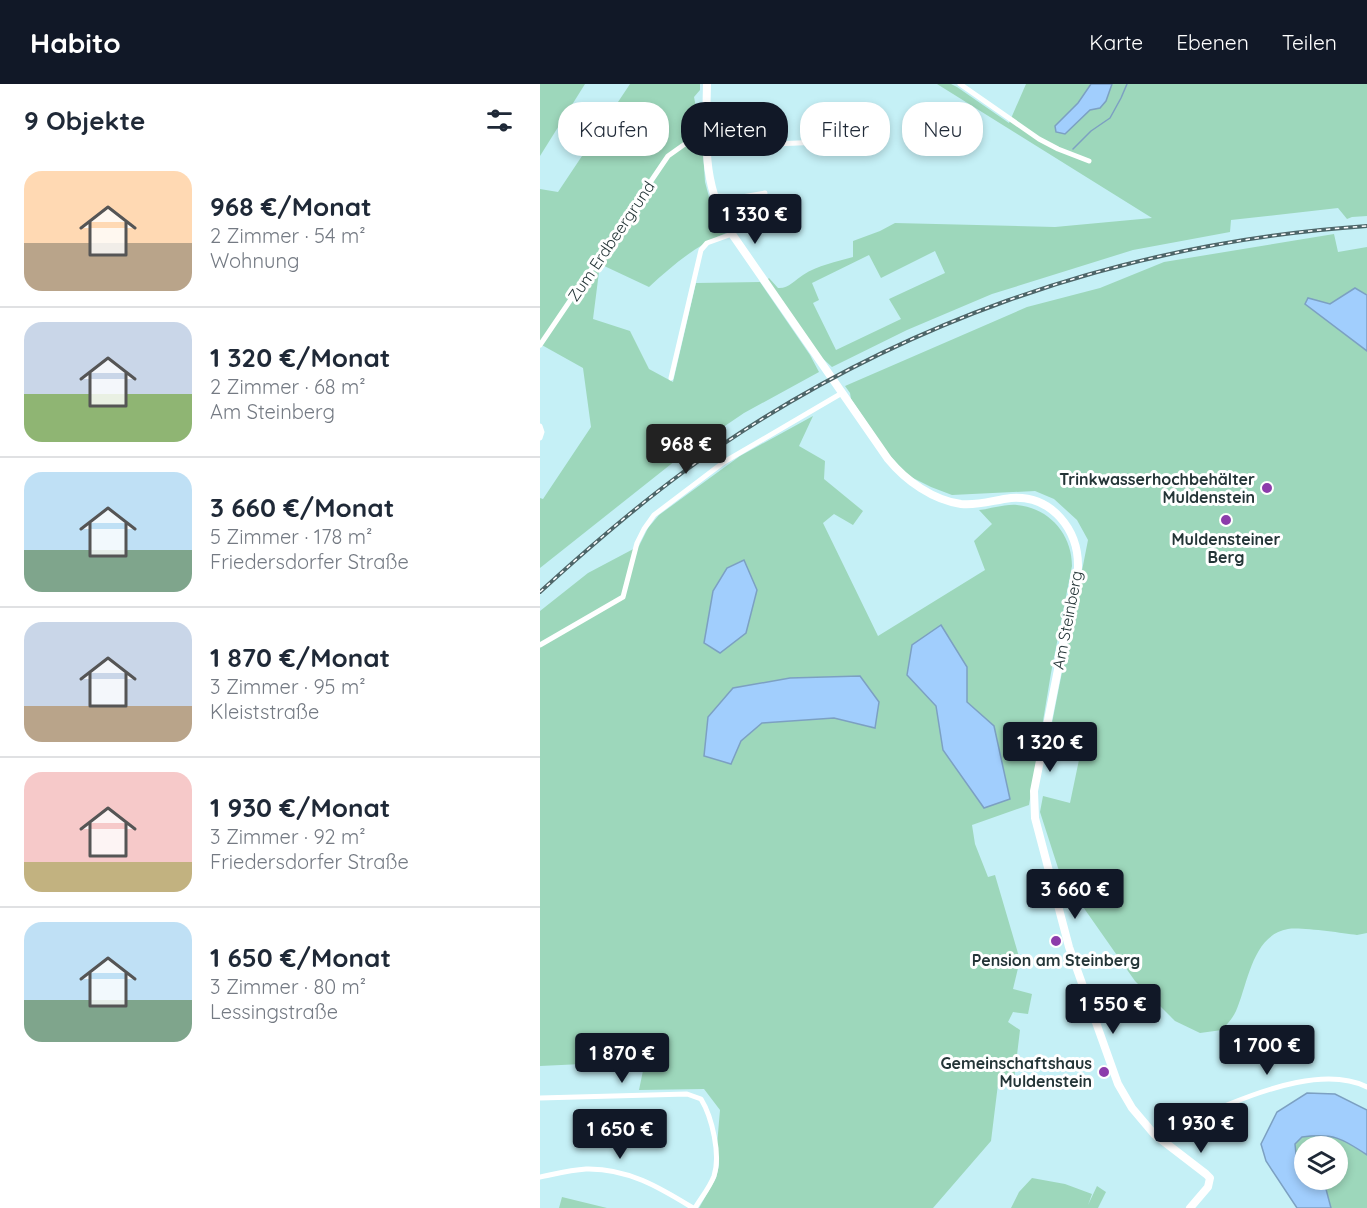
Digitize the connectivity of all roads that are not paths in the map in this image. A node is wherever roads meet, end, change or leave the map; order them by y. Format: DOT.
graph roads {
  1 [pos="707,84"];
  2 [pos="960,84"];
  3 [pos="707,102"];
  4 [pos="681,146"];
  5 [pos="707,156"];
  6 [pos="1089,161"];
  7 [pos="765,193"];
  8 [pos="713,196"];
  9 [pos="732,234"];
  10 [pos="540,345"];
  11 [pos="671,378"];
  12 [pos="839,389"];
  13 [pos="540,426"];
  14 [pos="540,438"];
  15 [pos="540,645"];
  16 [pos="1367,1087"];
  17 [pos="540,1098"];
  18 [pos="1163,1142"];
  19 [pos="540,1177"];
  20 [pos="694,1208"];
  21 [pos="1190,1208"];
  1 -- 3 [label="main road, Am Steinberg"];
  2 -- 6 [label="street"];
  4 -- 10 [label="street, Zum Erdbeergrund"];
  5 -- 8 [label="main road, Am Steinberg"];
  7 -- 8 [label="street"];
  8 -- 9 [label="main road, Am Steinberg"];
  9 -- 11 [label="street"];
  9 -- 12 [label="main road, Am Steinberg"];
  12 -- 15 [label="street"];
  12 -- 18 [label="main road, Am Steinberg"];
  13 -- 14 [label="street"];
  16 -- 18 [label="street"];
  17 -- 20 [label="street"];
  18 -- 21 [label="main road, Am Steinberg"];
  19 -- 20 [label="street"];
}
